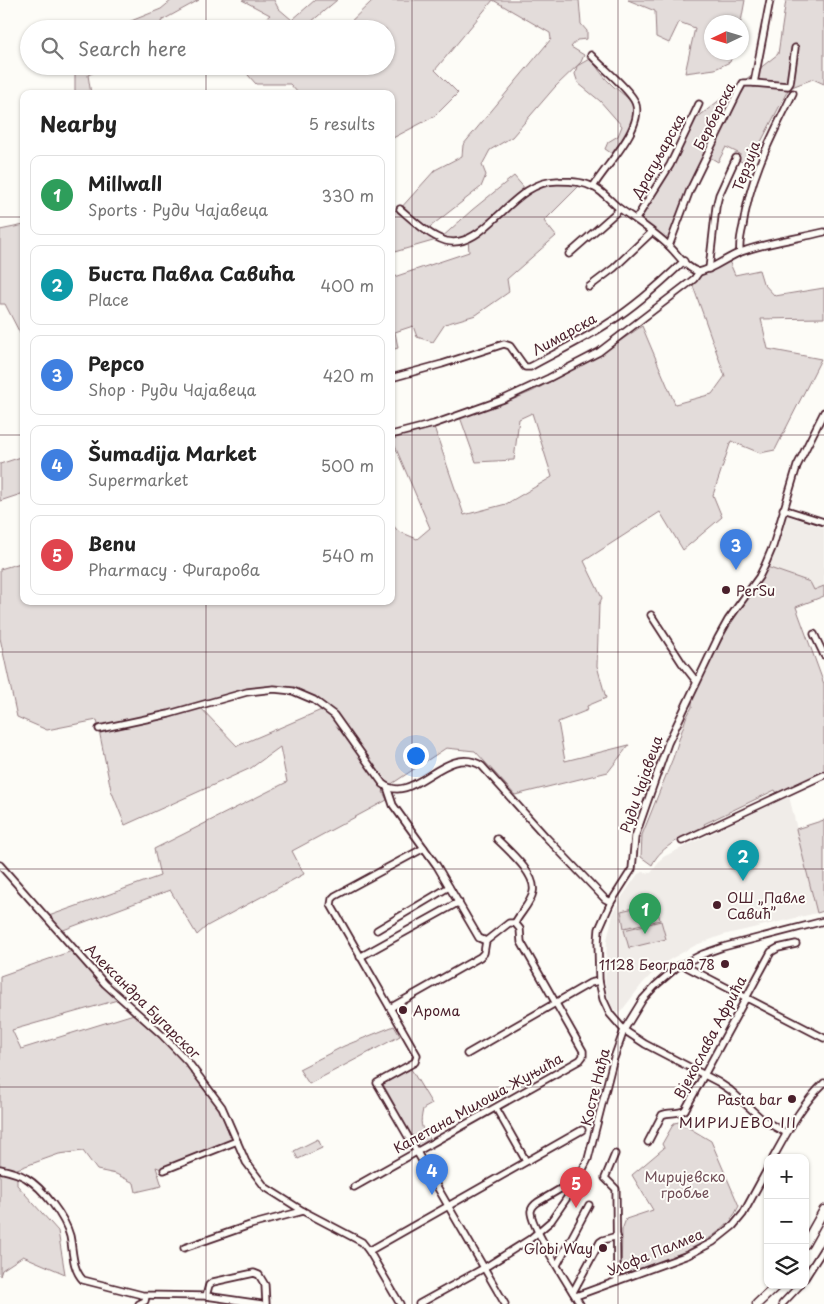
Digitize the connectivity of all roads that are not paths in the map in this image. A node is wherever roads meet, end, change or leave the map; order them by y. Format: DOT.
graph roads {
  1 [pos="770,0"];
  2 [pos="795,48"];
  3 [pos="591,55"];
  4 [pos="754,82"];
  5 [pos="793,93"];
  6 [pos="699,104"];
  7 [pos="736,158"];
  8 [pos="593,187"];
  9 [pos="400,209"];
  10 [pos="620,209"];
  11 [pos="636,219"];
  12 [pos="652,232"];
  13 [pos="824,232"];
  14 [pos="669,246"];
  15 [pos="740,252"];
  16 [pos="569,254"];
  17 [pos="684,261"];
  18 [pos="709,269"];
  19 [pos="699,272"];
  20 [pos="589,287"];
  21 [pos="395,377"];
  22 [pos="824,412"];
  23 [pos="395,434"];
  24 [pos="783,508"];
  25 [pos="824,522"];
  26 [pos="651,615"];
  27 [pos="814,634"];
  28 [pos="824,655"];
  29 [pos="696,681"];
  30 [pos="99,729"];
  31 [pos="824,776"];
  32 [pos="387,787"];
  33 [pos="498,839"];
  34 [pos="682,841"];
  35 [pos="424,848"];
  36 [pos="0,865"];
  37 [pos="449,887"];
  38 [pos="459,902"];
  39 [pos="611,902"];
  40 [pos="824,921"];
  41 [pos="515,923"];
  42 [pos="376,930"];
  43 [pos="486,941"];
  44 [pos="796,944"];
  45 [pos="360,957"];
  46 [pos="687,967"];
  47 [pos="600,980"];
  48 [pos="745,996"];
  49 [pos="556,1002"];
  50 [pos="390,1008"];
  51 [pos="624,1030"];
  52 [pos="824,1038"];
  53 [pos="467,1054"];
  54 [pos="705,1074"];
  55 [pos="824,1083"];
  56 [pos="496,1108"];
  57 [pos="582,1130"];
  58 [pos="786,1133"];
  59 [pos="236,1141"];
  60 [pos="648,1142"];
  61 [pos="416,1153"];
  62 [pos="615,1154"];
  63 [pos="775,1154"];
  64 [pos="526,1161"];
  65 [pos="0,1169"];
  66 [pos="164,1170"];
  67 [pos="764,1175"];
  68 [pos="580,1177"];
  69 [pos="354,1187"];
  70 [pos="589,1205"];
  71 [pos="448,1206"];
  72 [pos="303,1210"];
  73 [pos="824,1210"];
  74 [pos="539,1233"];
  75 [pos="617,1236"];
  76 [pos="809,1237"];
  77 [pos="184,1248"];
  78 [pos="824,1248"];
  79 [pos="370,1251"];
  80 [pos="558,1265"];
  81 [pos="484,1268"];
  82 [pos="809,1272"];
  83 [pos="617,1281"];
  84 [pos="773,1289"];
  85 [pos="797,1289"];
  86 [pos="574,1294"];
  87 [pos="146,1296"];
  88 [pos="206,1296"];
  89 [pos="140,1304"];
  90 [pos="261,1304"];
  91 [pos="266,1304"];
  92 [pos="400,1304"];
  93 [pos="419,1304"];
  94 [pos="505,1304"];
  95 [pos="580,1304"];
  96 [pos="756,1304"];
  97 [pos="782,1304"];
  1 -- 4 [label="street, Берберска"];
  2 -- 4 [label="street"];
  3 -- 8 [label="street"];
  4 -- 14 [label="street, Берберска"];
  5 -- 15 [label="street, Терзија"];
  6 -- 11 [label="street, Драгуљарска"];
  7 -- 18 [label="street"];
  8 -- 9 [label="street"];
  8 -- 10 [label="street"];
  10 -- 11 [label="street"];
  10 -- 16 [label="street"];
  11 -- 12 [label="street"];
  12 -- 14 [label="street"];
  12 -- 20 [label="street"];
  13 -- 15 [label="street"];
  14 -- 17 [label="street"];
  15 -- 18 [label="street"];
  17 -- 19 [label="street"];
  17 -- 21 [label="street, Лимарска"];
  18 -- 19 [label="street"];
  19 -- 23 [label="street"];
  22 -- 24 [label="street, Руди Чајавеца"];
  24 -- 25 [label="street"];
  24 -- 29 [label="street, Руди Чајавеца"];
  26 -- 29 [label="street"];
  27 -- 28 [label="street"];
  29 -- 39 [label="street, Руди Чајавеца"];
  30 -- 32 [label="street"];
  31 -- 34 [label="street"];
  32 -- 35 [label="street"];
  32 -- 39 [label="street"];
  33 -- 41 [label="street"];
  35 -- 37 [label="street"];
  35 -- 45 [label="street"];
  36 -- 59 [label="street, Александра Бугарског"];
  37 -- 38 [label="street"];
  37 -- 42 [label="street"];
  38 -- 43 [label="street"];
  38 -- 45 [label="street"];
  39 -- 47 [label="street, Руди Чајавеца"];
  40 -- 51 [label="street, Косте Нађа"];
  41 -- 43 [label="street"];
  41 -- 49 [label="street, Капетана Милоша Жуњића"];
  43 -- 50 [label="street"];
  44 -- 48 [label="street, Вјекослава Афрића"];
  45 -- 50 [label="street"];
  46 -- 48 [label="street"];
  47 -- 49 [label="street"];
  47 -- 51 [label="street, Руди Чајавеца"];
  48 -- 52 [label="street"];
  48 -- 54 [label="street, Вјекослава Афрића"];
  49 -- 53 [label="street"];
  49 -- 56 [label="street, Капетана Милоша Жуњића"];
  50 -- 61 [label="street"];
  51 -- 54 [label="street"];
  51 -- 68 [label="street, Косте Нађа"];
  54 -- 58 [label="street"];
  54 -- 60 [label="street, Вјекослава Афрића"];
  55 -- 58 [label="street"];
  56 -- 61 [label="street, Капетана Милоша Жуњића"];
  56 -- 64 [label="street"];
  57 -- 64 [label="street"];
  58 -- 63 [label="street"];
  59 -- 66 [label="street"];
  59 -- 72 [label="street, Александра Бугарског"];
  61 -- 69 [label="street, Капетана Милоша Жуњића"];
  61 -- 71 [label="street"];
  62 -- 75 [label="street"];
  64 -- 71 [label="street"];
  65 -- 87 [label="street"];
  67 -- 83 [label="street, Улофа Палмеа"];
  68 -- 74 [label="street, Косте Нађа"];
  68 -- 74 [label="street"];
  70 -- 80 [label="street"];
  71 -- 79 [label="street"];
  71 -- 81 [label="street"];
  72 -- 77 [label="street"];
  72 -- 79 [label="street, Александра Бугарског"];
  73 -- 76 [label="main road"];
  74 -- 80 [label="street"];
  74 -- 81 [label="street, Косте Нађа"];
  75 -- 83 [label="street"];
  75 -- 86 [label="street"];
  78 -- 82 [label="street"];
  79 -- 92 [label="street, Александра Бугарског"];
  80 -- 86 [label="street"];
  81 -- 93 [label="street, Косте Нађа"];
  81 -- 94 [label="street"];
  83 -- 86 [label="street, Улофа Палмеа"];
  84 -- 96 [label="main road"];
  85 -- 97 [label="street"];
  86 -- 95 [label="street"];
  87 -- 88 [label="street"];
  87 -- 89 [label="street"];
  88 -- 90 [label="street"];
  88 -- 91 [label="street"];
}
